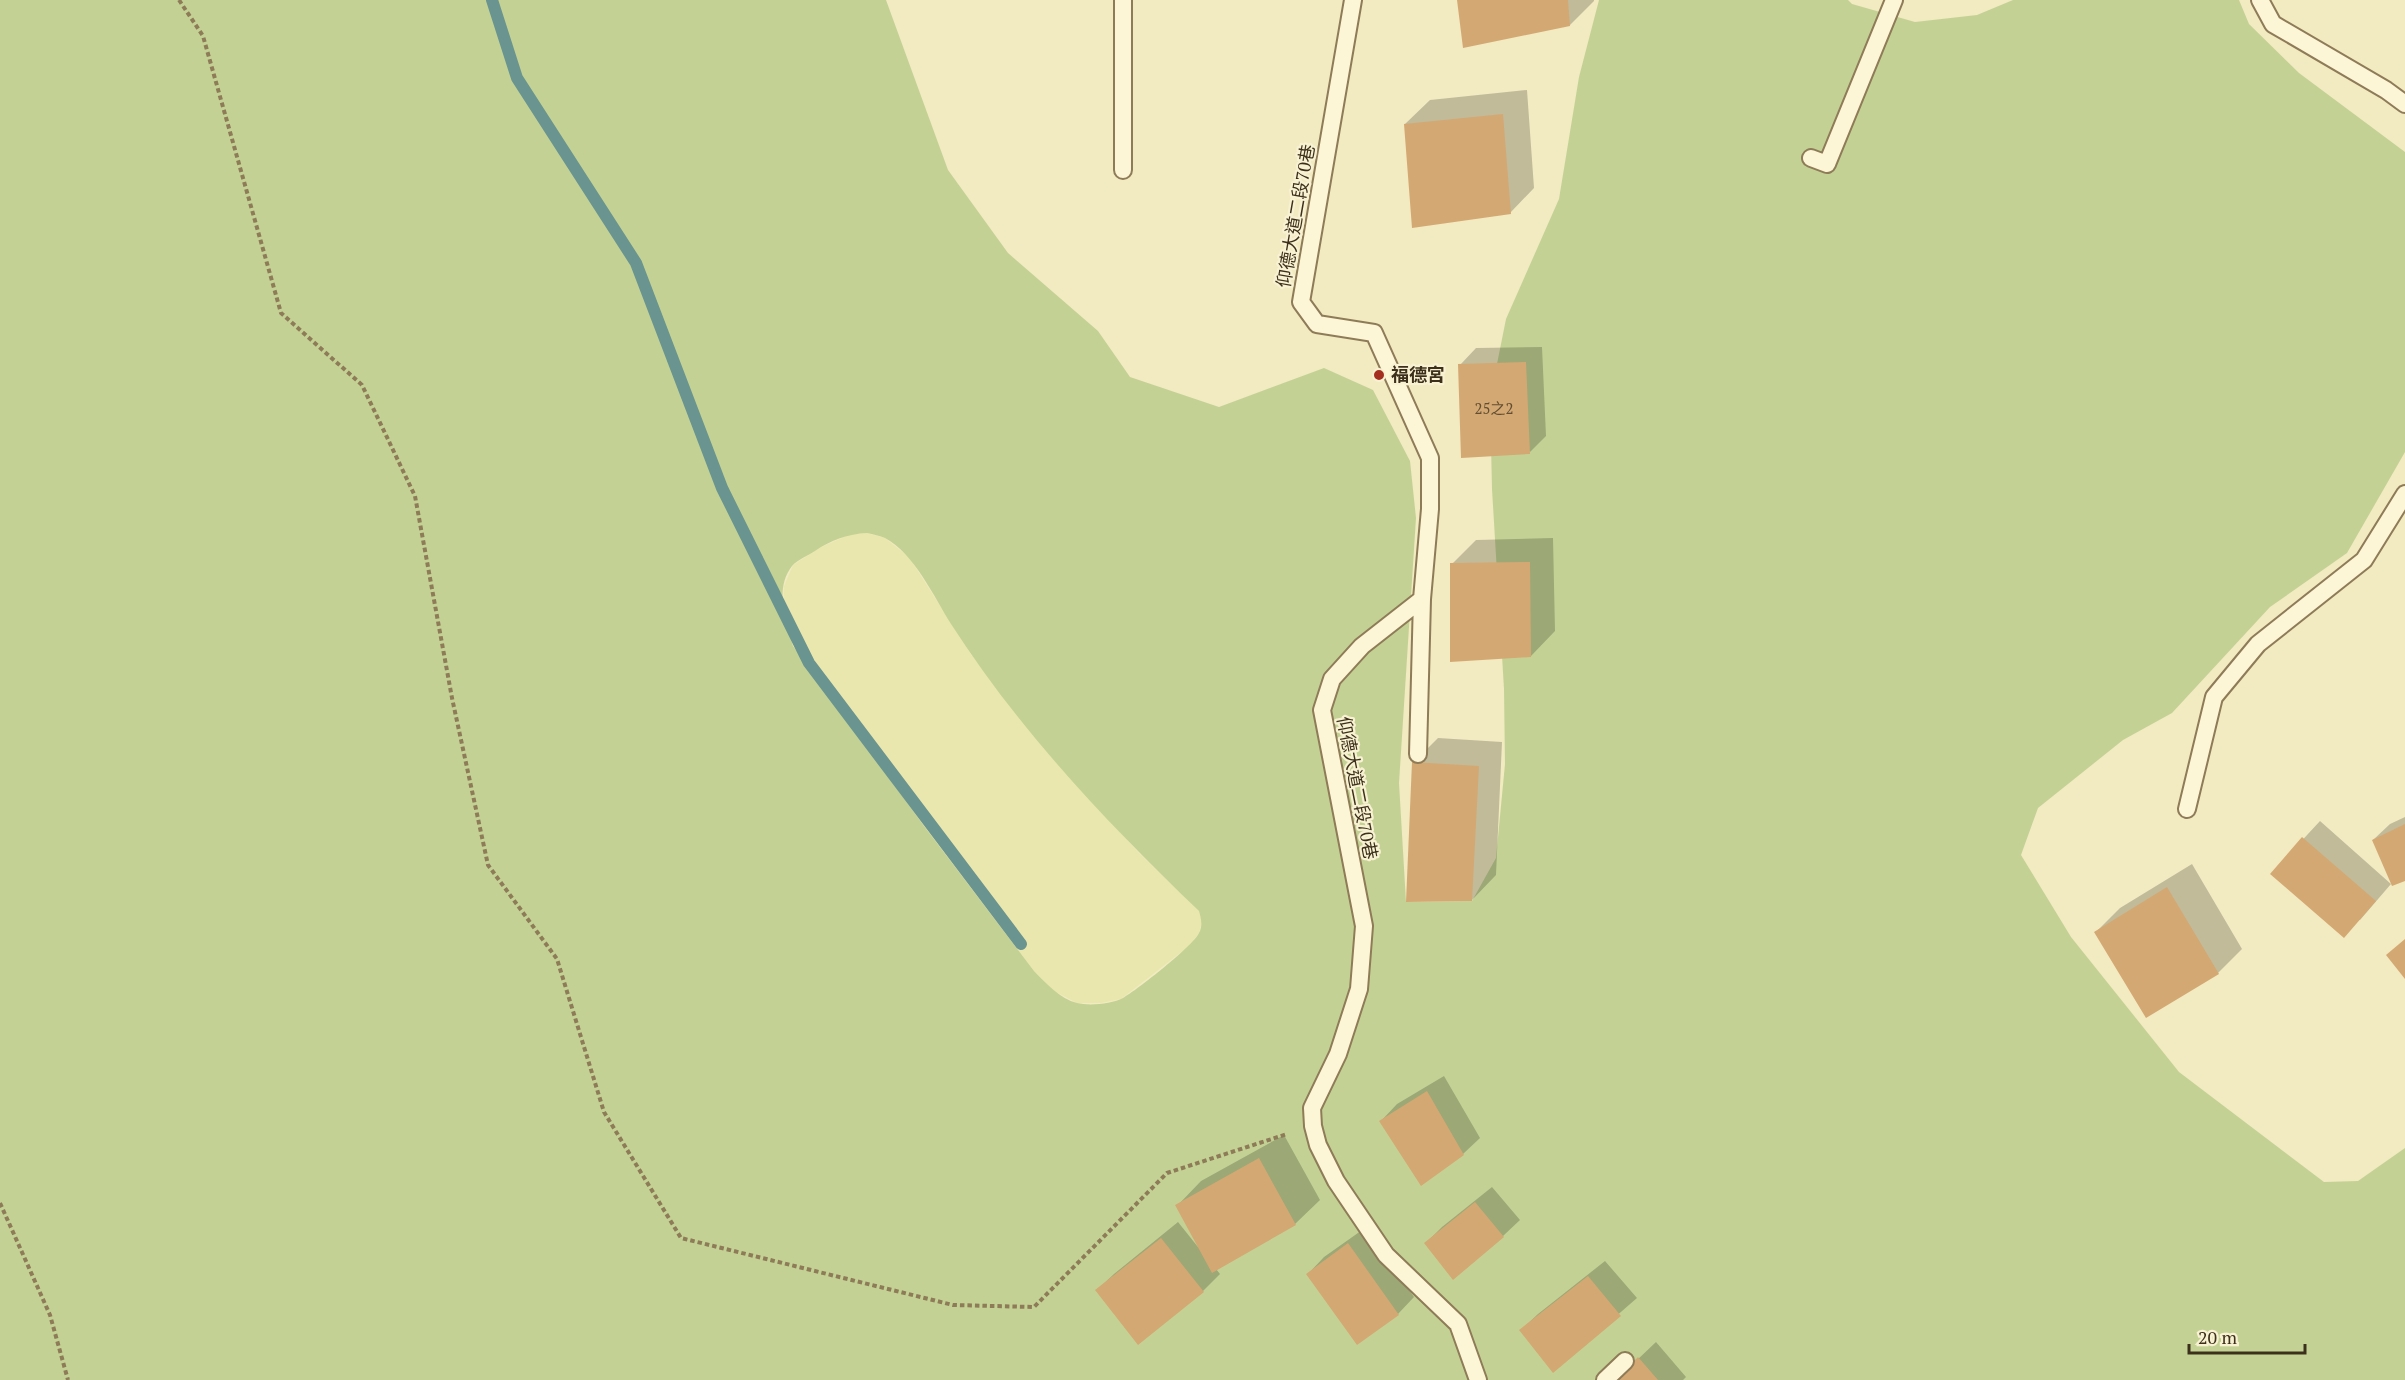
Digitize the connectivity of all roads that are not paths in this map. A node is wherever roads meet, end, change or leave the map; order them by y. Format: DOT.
graph roads {
  1 [pos="1123,0"];
  2 [pos="1353,0"];
  3 [pos="1894,0"];
  4 [pos="2260,0"];
  5 [pos="2405,104"];
  6 [pos="1811,158"];
  7 [pos="1123,170"];
  8 [pos="2405,494"];
  9 [pos="1422,599"];
  10 [pos="1418,754"];
  11 [pos="2187,809"];
  12 [pos="1625,1361"];
  13 [pos="1479,1380"];
  14 [pos="1605,1380"];
  1 -- 7 [label="lane"];
  2 -- 9 [label="lane, 仰德大道二段70巷"];
  3 -- 6 [label="lane"];
  4 -- 5 [label="lane"];
  8 -- 11 [label="lane"];
  9 -- 10 [label="lane"];
  9 -- 13 [label="lane, 仰德大道二段70巷"];
  12 -- 14 [label="lane"];
}
